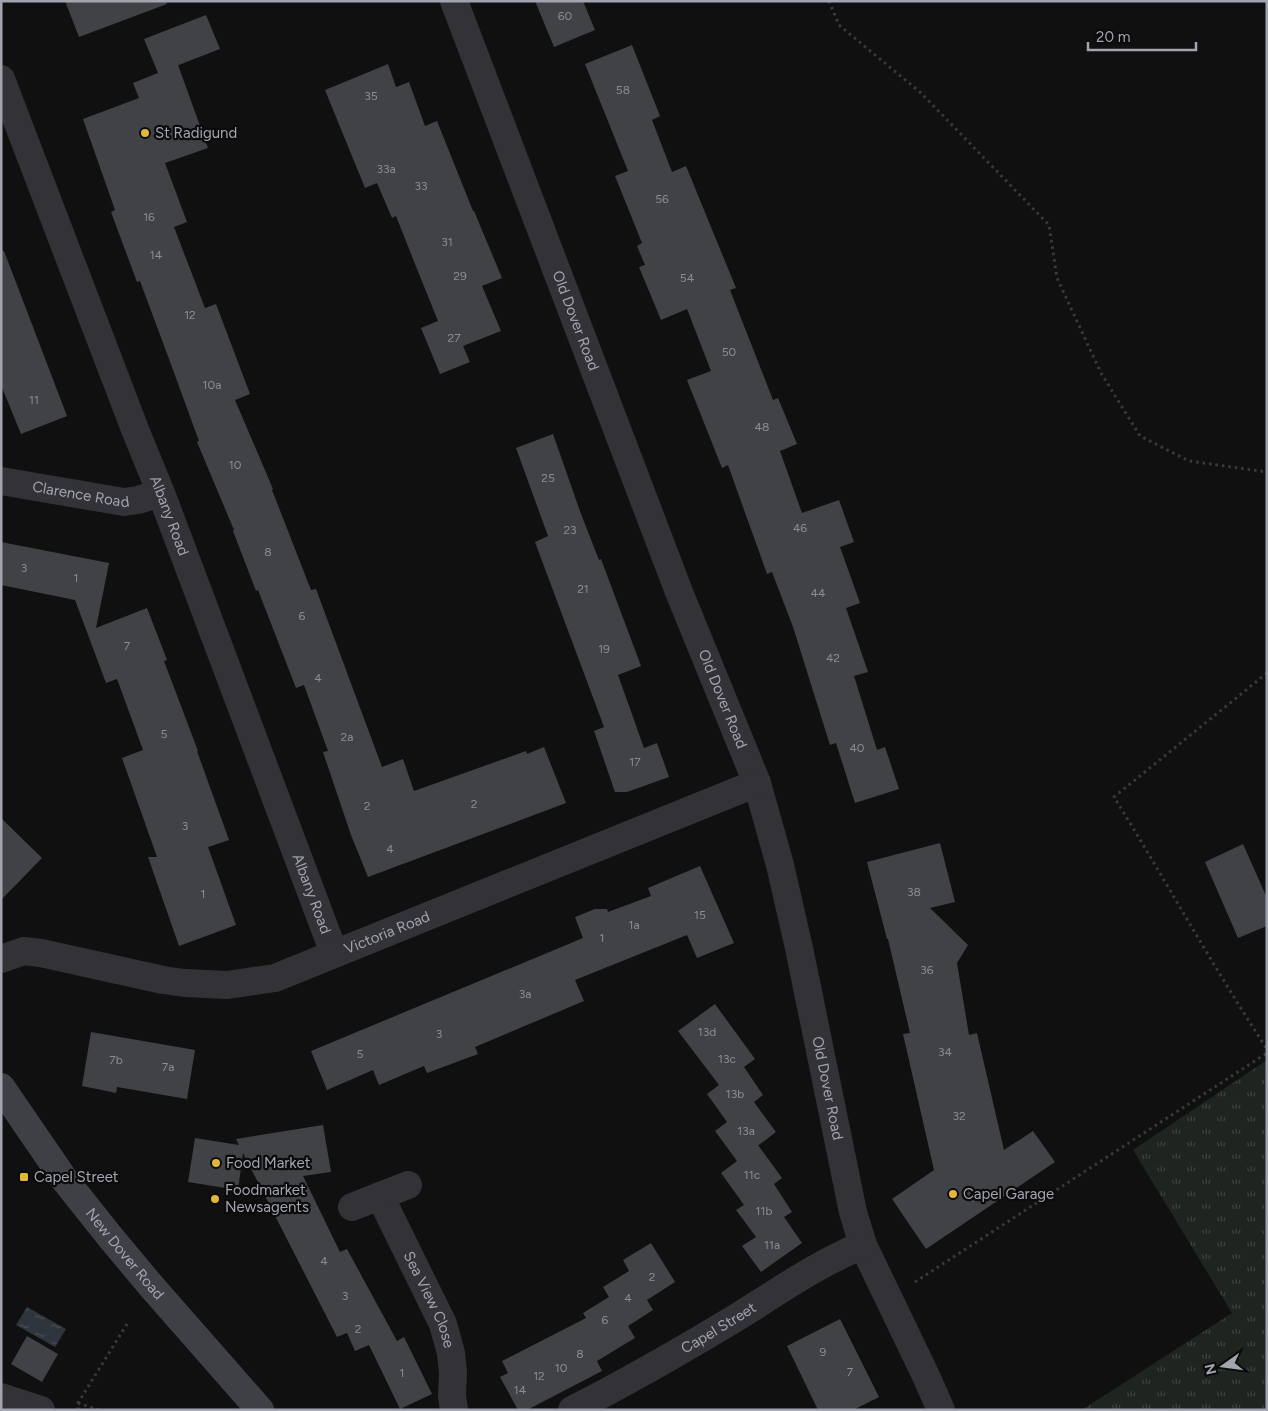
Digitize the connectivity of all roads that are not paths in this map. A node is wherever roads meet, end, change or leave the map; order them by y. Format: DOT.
graph roads {
  1 [pos="454,1"];
  2 [pos="1,79"];
  3 [pos="1,481"];
  4 [pos="161,493"];
  5 [pos="757,783"];
  6 [pos="334,953"];
  7 [pos="1,959"];
  8 [pos="1,1087"];
  9 [pos="408,1185"];
  10 [pos="380,1196"];
  11 [pos="352,1207"];
  12 [pos="863,1245"];
  13 [pos="1,1397"];
  14 [pos="41,1410"];
  15 [pos="260,1410"];
  16 [pos="454,1410"];
  17 [pos="572,1410"];
  18 [pos="941,1410"];
  1 -- 5 [label="street, Old Dover Road"];
  2 -- 4 [label="street, Albany Road"];
  3 -- 4 [label="street, Clarence Road"];
  4 -- 6 [label="street, Albany Road"];
  5 -- 6 [label="street, Victoria Road"];
  5 -- 12 [label="street, Old Dover Road"];
  6 -- 7 [label="street, Victoria Road"];
  8 -- 15 [label="main road, New Dover Road"];
  9 -- 10 [label="street"];
  10 -- 11 [label="street"];
  10 -- 16 [label="street, Sea View Close"];
  12 -- 17 [label="street, Capel Street"];
  12 -- 18 [label="street, Old Dover Road"];
  13 -- 14 [label="street"];
}
